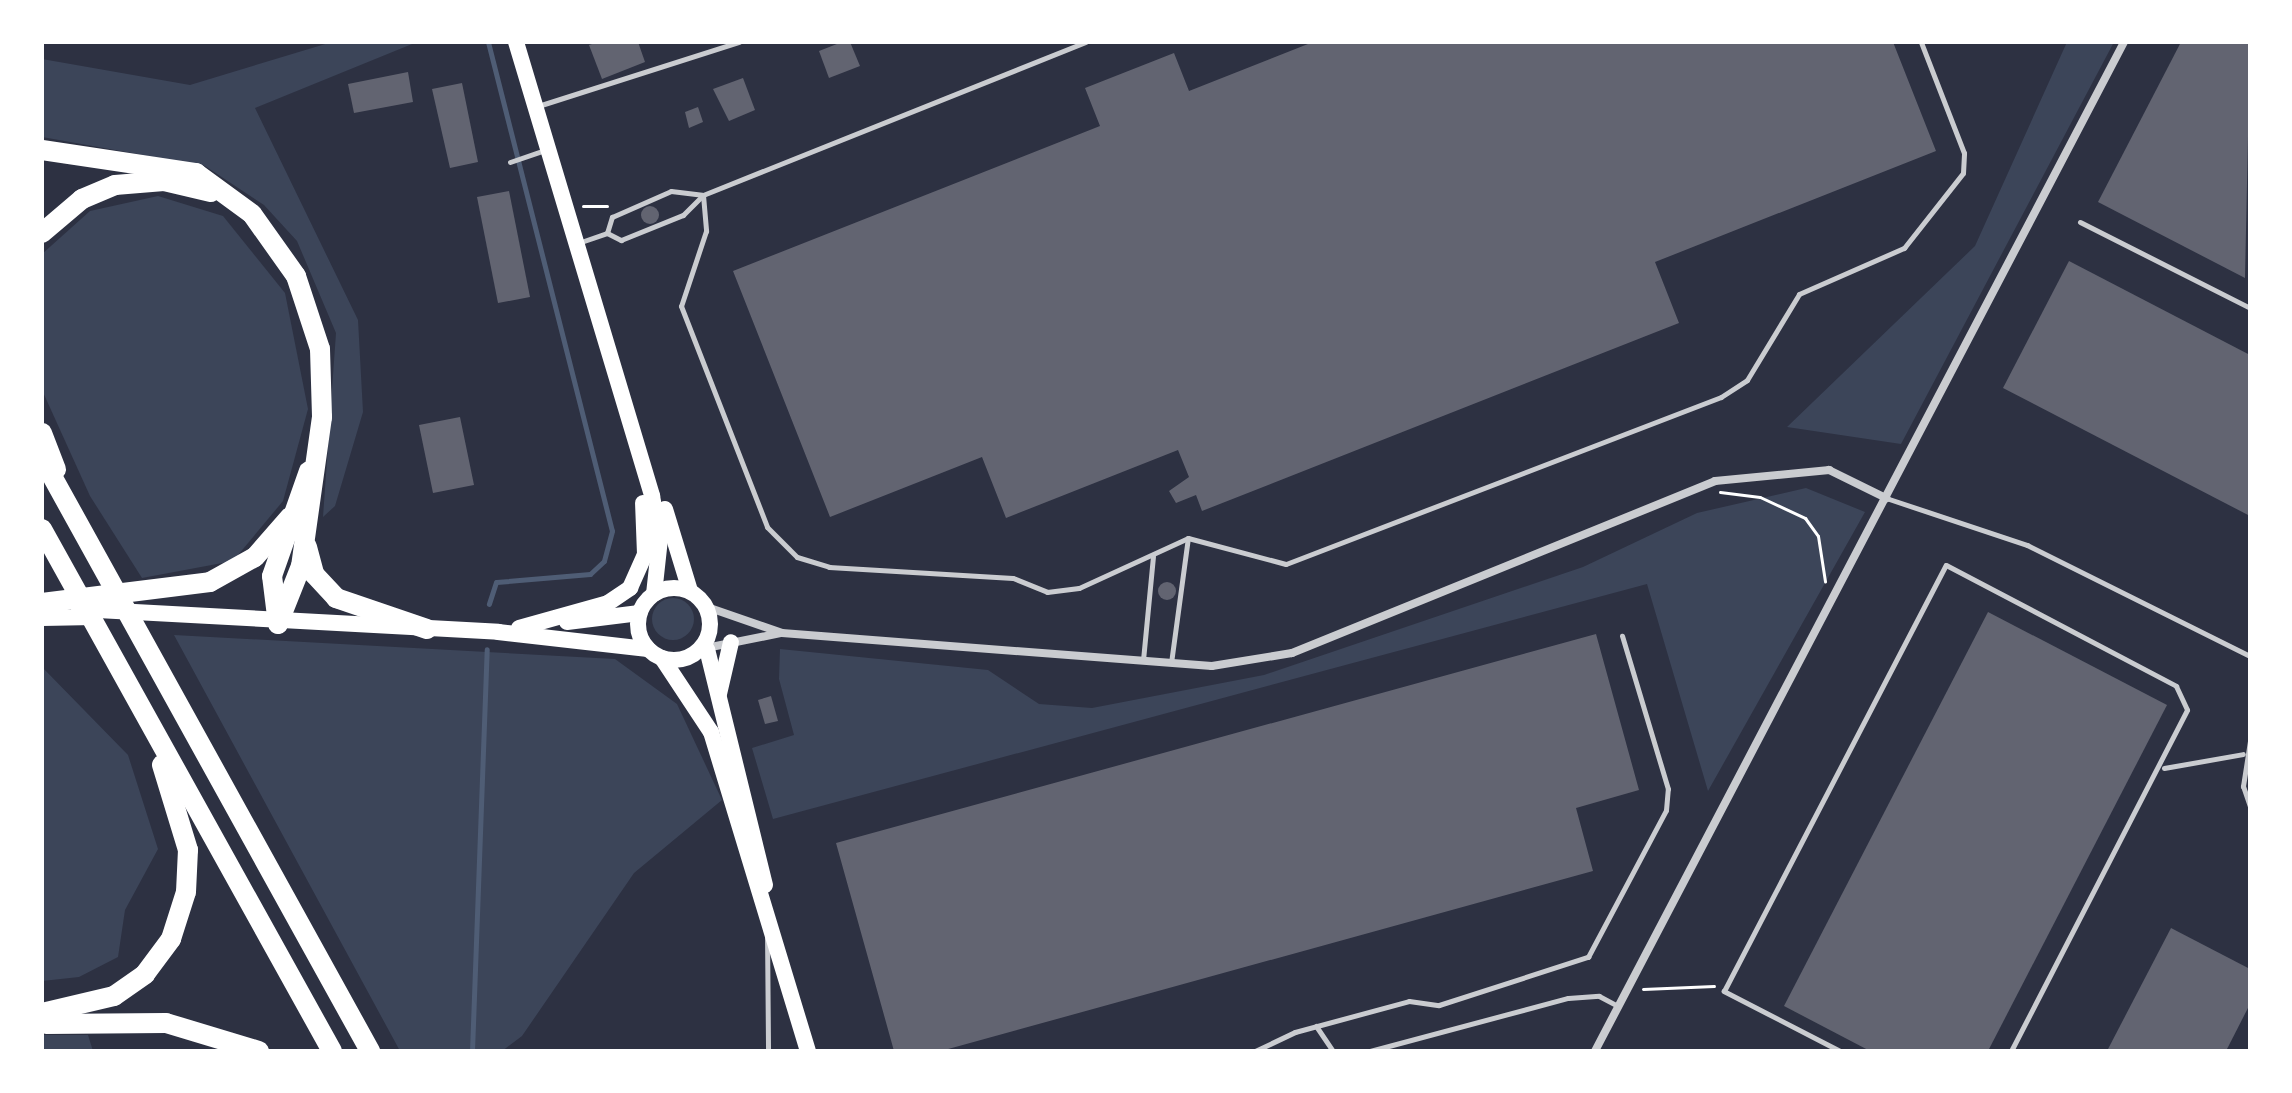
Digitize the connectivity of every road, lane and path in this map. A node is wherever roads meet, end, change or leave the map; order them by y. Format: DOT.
graph roads {
  1 [pos="516,42"];
  2 [pos="739,42"];
  3 [pos="1086,42"];
  4 [pos="1921,42"];
  5 [pos="2124,42"];
  6 [pos="535,106"];
  7 [pos="548,148"];
  8 [pos="42,150"];
  9 [pos="512,161"];
  10 [pos="703,195"];
  11 [pos="233,199"];
  12 [pos="580,199"];
  13 [pos="619,202"];
  14 [pos="2080,222"];
  15 [pos="42,233"];
  16 [pos="607,233"];
  17 [pos="575,244"];
  18 [pos="2250,308"];
  19 [pos="616,372"];
  20 [pos="42,433"];
  21 [pos="319,441"];
  22 [pos="45,466"];
  23 [pos="1720,492"];
  24 [pos="1886,498"];
  25 [pos="290,517"];
  26 [pos="43,530"];
  27 [pos="84,535"];
  28 [pos="1188,538"];
  29 [pos="306,539"];
  30 [pos="1153,556"];
  31 [pos="1826,585"];
  32 [pos="690,591"];
  33 [pos="654,594"];
  34 [pos="42,604"];
  35 [pos="707,607"];
  36 [pos="639,613"];
  37 [pos="139,616"];
  38 [pos="42,618"];
  39 [pos="550,622"];
  40 [pos="278,624"];
  41 [pos="427,629"];
  42 [pos="498,632"];
  43 [pos="782,633"];
  44 [pos="1622,636"];
  45 [pos="731,642"];
  46 [pos="705,648"];
  47 [pos="655,654"];
  48 [pos="2250,656"];
  49 [pos="1143,660"];
  50 [pos="1171,664"];
  51 [pos="719,699"];
  52 [pos="138,702"];
  53 [pos="2250,741"];
  54 [pos="2243,754"];
  55 [pos="2163,768"];
  56 [pos="2250,806"];
  57 [pos="770,919"];
  58 [pos="1711,984"];
  59 [pos="1643,989"];
  60 [pos="1618,1006"];
  61 [pos="42,1013"];
  62 [pos="42,1024"];
  63 [pos="1316,1026"];
  64 [pos="259,1051"];
  65 [pos="332,1051"];
  66 [pos="370,1051"];
  67 [pos="768,1051"];
  68 [pos="808,1051"];
  69 [pos="1255,1051"];
  70 [pos="1333,1051"];
  71 [pos="1370,1051"];
  72 [pos="1595,1051"];
  73 [pos="1685,1051"];
  74 [pos="1701,1051"];
  75 [pos="1840,1051"];
  76 [pos="2011,1051"];
  1 -- 6 [label="main road"];
  2 -- 6 [label="lane"];
  3 -- 10 [label="lane"];
  4 -- 28 [label="lane"];
  5 -- 24 [label="street"];
  6 -- 7 [label="main road"];
  7 -- 9 [label="lane"];
  7 -- 17 [label="main road"];
  8 -- 11 [label="highway"];
  10 -- 16 [label="lane"];
  10 -- 16 [label="lane"];
  10 -- 30 [label="lane"];
  11 -- 15 [label="highway"];
  11 -- 21 [label="highway"];
  12 -- 13 [label="path"];
  14 -- 18 [label="lane"];
  16 -- 17 [label="lane"];
  17 -- 19 [label="main road"];
  19 -- 32 [label="main road"];
  19 -- 33 [label="main road"];
  19 -- 39 [label="main road"];
  20 -- 27 [label="highway"];
  21 -- 25 [label="highway"];
  21 -- 29 [label="highway"];
  22 -- 27 [label="highway"];
  23 -- 31 [label="path"];
  24 -- 48 [label="lane"];
  24 -- 50 [label="street"];
  24 -- 60 [label="street"];
  25 -- 34 [label="highway"];
  25 -- 40 [label="highway"];
  26 -- 52 [label="highway"];
  27 -- 66 [label="highway"];
  28 -- 30 [label="lane"];
  28 -- 50 [label="lane"];
  29 -- 40 [label="highway"];
  29 -- 41 [label="highway"];
  30 -- 49 [label="lane"];
  32 -- 33 [label="main road"];
  32 -- 35 [label="main road"];
  33 -- 36 [label="main road"];
  34 -- 37 [label="main road"];
  35 -- 43 [label="street"];
  35 -- 46 [label="main road"];
  36 -- 39 [label="main road"];
  36 -- 47 [label="main road"];
  37 -- 38 [label="main road"];
  37 -- 40 [label="main road"];
  39 -- 42 [label="main road"];
  40 -- 41 [label="main road"];
  41 -- 42 [label="main road"];
  42 -- 47 [label="main road"];
  43 -- 45 [label="street"];
  43 -- 49 [label="street"];
  44 -- 63 [label="lane"];
  45 -- 46 [label="street"];
  45 -- 51 [label="main road"];
  46 -- 47 [label="main road"];
  46 -- 51 [label="main road"];
  47 -- 57 [label="main road"];
  49 -- 50 [label="street"];
  51 -- 57 [label="main road"];
  52 -- 61 [label="highway"];
  52 -- 65 [label="highway"];
  53 -- 54 [label="lane"];
  54 -- 55 [label="lane"];
  54 -- 56 [label="lane"];
  55 -- 75 [label="lane"];
  55 -- 76 [label="lane"];
  57 -- 67 [label="lane"];
  57 -- 68 [label="main road"];
  58 -- 59 [label="path"];
  60 -- 71 [label="lane"];
  60 -- 72 [label="street"];
  62 -- 64 [label="highway"];
  63 -- 69 [label="lane"];
  63 -- 70 [label="lane"];
  73 -- 74 [label="lane"];
}
